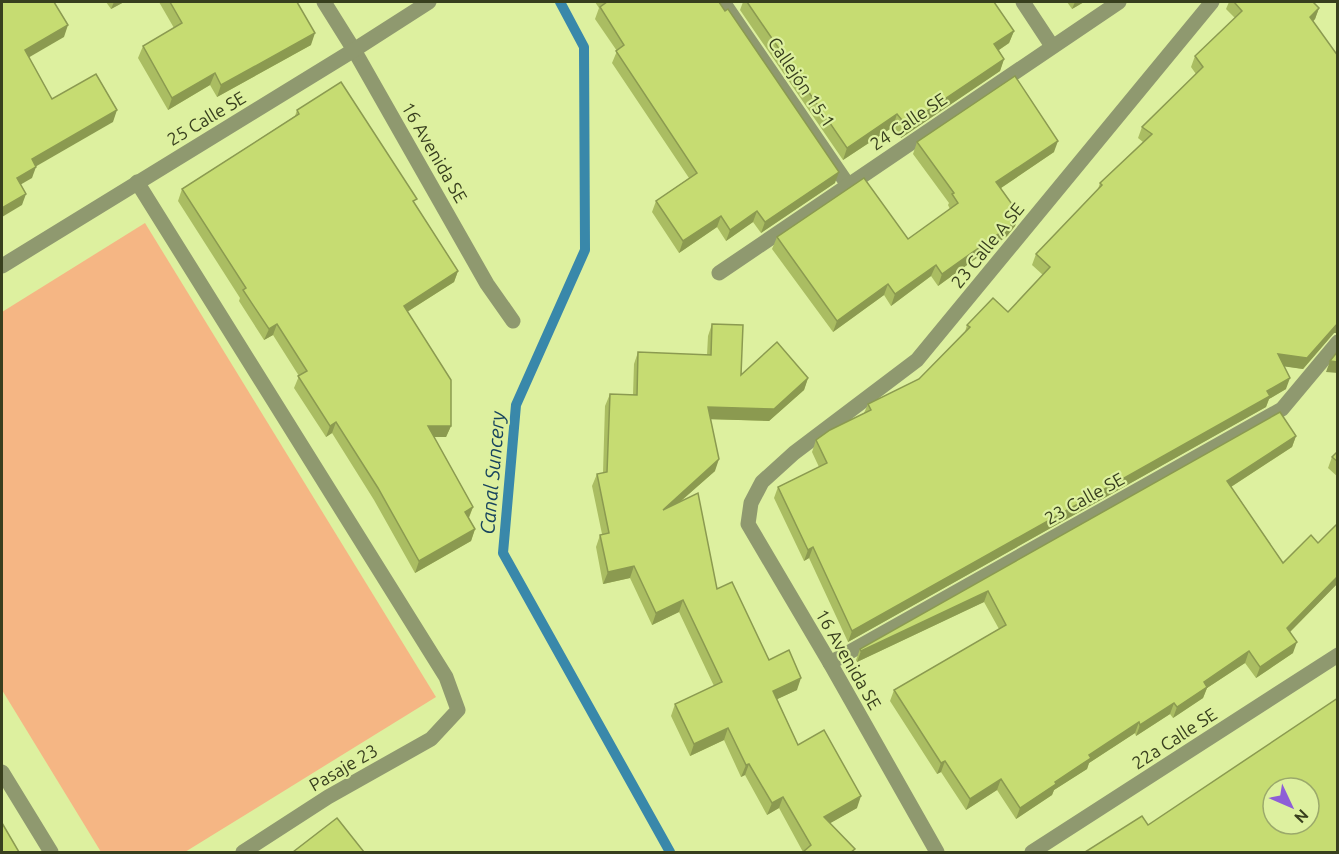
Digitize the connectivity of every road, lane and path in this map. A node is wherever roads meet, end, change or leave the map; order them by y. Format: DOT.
graph roads {
  1 [pos="324,2"];
  2 [pos="429,2"];
  3 [pos="723,2"];
  4 [pos="1023,2"];
  5 [pos="1119,2"];
  6 [pos="1212,2"];
  7 [pos="1052,46"];
  8 [pos="354,50"];
  9 [pos="137,182"];
  10 [pos="848,185"];
  11 [pos="2,266"];
  12 [pos="719,273"];
  13 [pos="513,321"];
  14 [pos="1338,342"];
  15 [pos="762,482"];
  16 [pos="1338,655"];
  17 [pos="830,663"];
  18 [pos="2,772"];
  19 [pos="51,852"];
  20 [pos="243,852"];
  21 [pos="938,852"];
  22 [pos="1032,852"];
  1 -- 8 [label="street, 16 Avenida SE"];
  2 -- 8 [label="street, 25 Calle SE"];
  3 -- 10 [label="street, Callejón 15-1"];
  4 -- 7 [label="street"];
  5 -- 7 [label="street, 24 Calle SE"];
  6 -- 15 [label="street, 23 Calle A SE"];
  7 -- 10 [label="street, 24 Calle SE"];
  8 -- 9 [label="street, 25 Calle SE"];
  8 -- 13 [label="street, 16 Avenida SE"];
  9 -- 11 [label="street, 25 Calle SE"];
  9 -- 20 [label="street, Pasaje 23"];
  10 -- 12 [label="street, 24 Calle SE"];
  14 -- 17 [label="street, 23 Calle SE"];
  15 -- 17 [label="street, 16 Avenida SE"];
  16 -- 22 [label="street, 22a Calle SE"];
  17 -- 21 [label="street, 16 Avenida SE"];
  18 -- 19 [label="street"];
}
